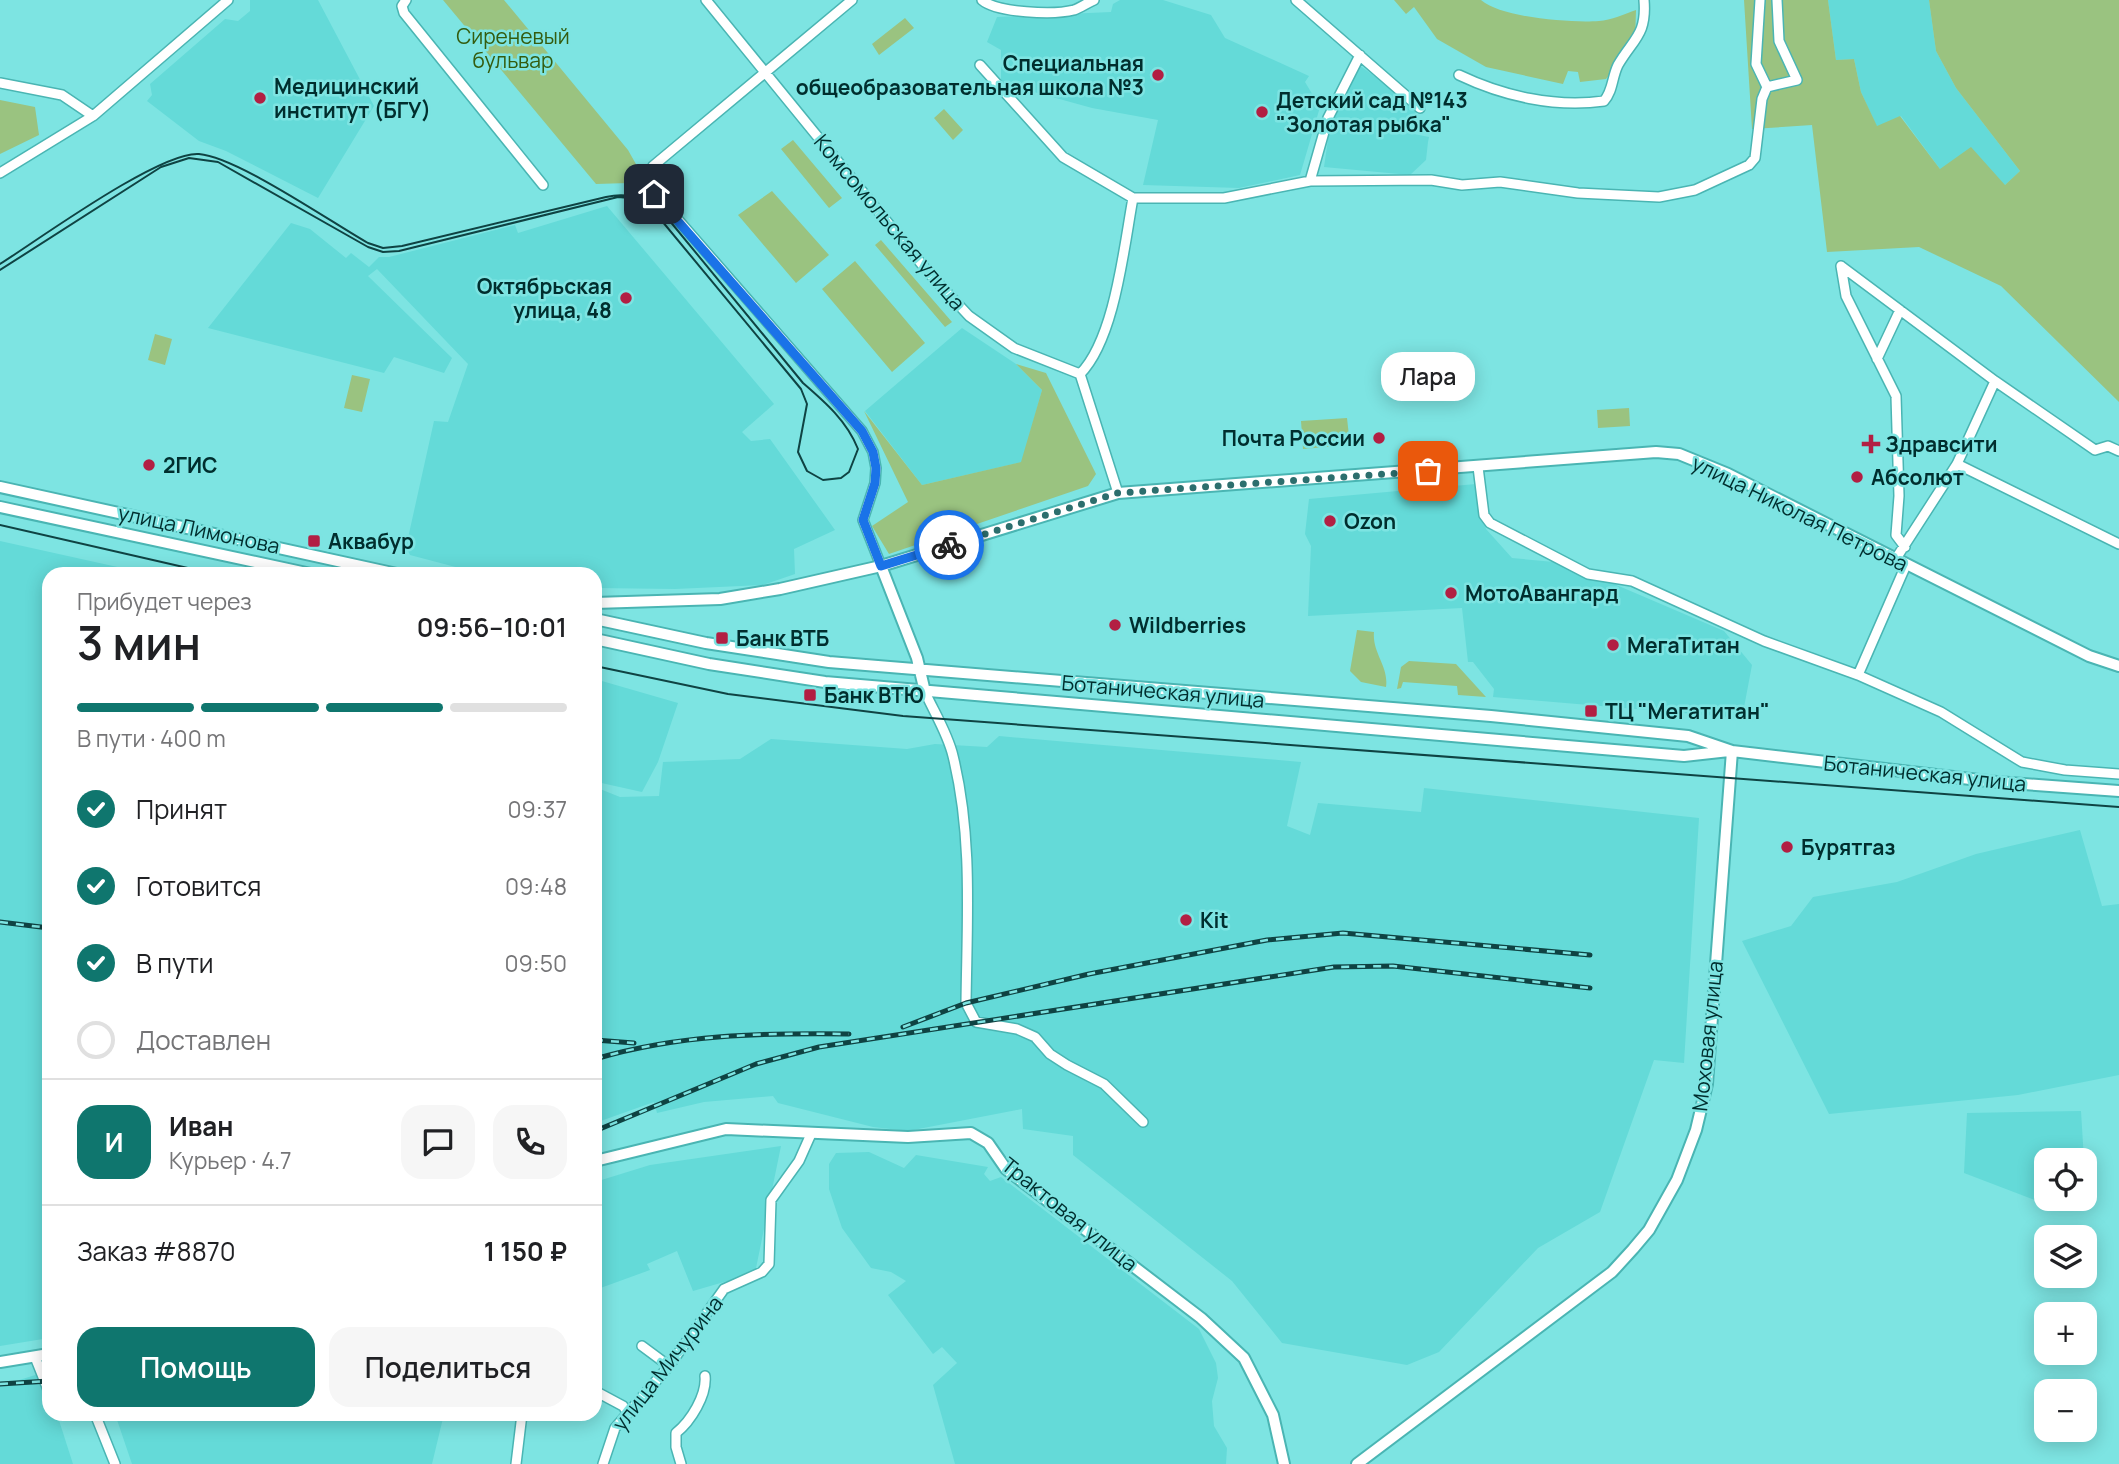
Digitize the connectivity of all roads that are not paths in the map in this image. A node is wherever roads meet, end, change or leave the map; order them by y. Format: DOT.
graph roads {
  1 [pos="228,0"];
  2 [pos="406,0"];
  3 [pos="706,0"];
  4 [pos="852,0"];
  5 [pos="982,0"];
  6 [pos="1094,0"];
  7 [pos="1296,0"];
  8 [pos="1644,0"];
  9 [pos="1760,0"];
  10 [pos="1777,0"];
  11 [pos="1360,55"];
  12 [pos="980,65"];
  13 [pos="764,70"];
  14 [pos="1459,75"];
  15 [pos="0,83"];
  16 [pos="1768,87"];
  17 [pos="1420,108"];
  18 [pos="93,116"];
  19 [pos="0,173"];
  20 [pos="1310,181"];
  21 [pos="543,185"];
  22 [pos="1133,198"];
  23 [pos="1900,310"];
  24 [pos="1877,359"];
  25 [pos="1080,374"];
  26 [pos="1995,381"];
  27 [pos="2119,451"];
  28 [pos="1957,464"];
  29 [pos="1478,467"];
  30 [pos="0,486"];
  31 [pos="1118,493"];
  32 [pos="0,507"];
  33 [pos="2119,544"];
  34 [pos="1905,547"];
  35 [pos="1901,563"];
  36 [pos="881,566"];
  37 [pos="279,567"];
  38 [pos="365,567"];
  39 [pos="602,603"];
  40 [pos="602,621"];
  41 [pos="602,640"];
  42 [pos="2119,666"];
  43 [pos="921,671"];
  44 [pos="1858,675"];
  45 [pos="925,692"];
  46 [pos="1732,751"];
  47 [pos="2119,774"];
  48 [pos="2119,791"];
  49 [pos="1143,1122"];
  50 [pos="811,1134"];
  51 [pos="602,1159"];
  52 [pos="642,1346"];
  53 [pos="42,1356"];
  54 [pos="35,1357"];
  55 [pos="0,1362"];
  56 [pos="669,1366"];
  57 [pos="42,1374"];
  58 [pos="705,1376"];
  59 [pos="602,1395"];
  60 [pos="628,1413"];
  61 [pos="98,1421"];
  62 [pos="521,1421"];
  63 [pos="1282,1462"];
  64 [pos="115,1464"];
  65 [pos="516,1464"];
  66 [pos="603,1464"];
  67 [pos="681,1464"];
  68 [pos="1357,1464"];
  1 -- 18 [label="street"];
  2 -- 21 [label="street"];
  3 -- 13 [label="street, Комсомольская улица"];
  4 -- 13 [label="street"];
  5 -- 6 [label="street"];
  7 -- 11 [label="street"];
  8 -- 14 [label="street"];
  9 -- 16 [label="street"];
  10 -- 16 [label="street"];
  11 -- 17 [label="street"];
  11 -- 20 [label="street"];
  12 -- 22 [label="street"];
  13 -- 25 [label="street, Комсомольская улица"];
  13 -- 36 [label="street"];
  15 -- 18 [label="street"];
  16 -- 20 [label="street"];
  18 -- 19 [label="street"];
  20 -- 22 [label="street"];
  22 -- 25 [label="street"];
  23 -- 24 [label="street"];
  23 -- 24 [label="street"];
  23 -- 26 [label="street"];
  24 -- 34 [label="street"];
  25 -- 31 [label="street"];
  26 -- 27 [label="street"];
  26 -- 28 [label="street"];
  28 -- 33 [label="street"];
  28 -- 34 [label="street"];
  29 -- 31 [label="main road, улица Николая Петрова"];
  29 -- 35 [label="main road, улица Николая Петрова"];
  29 -- 44 [label="street"];
  30 -- 38 [label="main road, улица Лимонова"];
  31 -- 36 [label="main road, улица Николая Петрова"];
  32 -- 37 [label="main road, улица Лимонова"];
  34 -- 35 [label="street"];
  35 -- 42 [label="main road, улица Николая Петрова"];
  35 -- 44 [label="street"];
  36 -- 39 [label="main road, улица Николая Петрова"];
  36 -- 43 [label="main road"];
  40 -- 43 [label="main road, Ботаническая улица"];
  41 -- 45 [label="main road, Ботаническая улица"];
  43 -- 45 [label="main road"];
  43 -- 46 [label="main road, Ботаническая улица"];
  44 -- 47 [label="street"];
  45 -- 46 [label="main road, Ботаническая улица"];
  45 -- 49 [label="street"];
  46 -- 48 [label="main road, Ботаническая улица"];
  46 -- 68 [label="main road, Моховая улица"];
  50 -- 51 [label="main road, Трактовая улица"];
  50 -- 56 [label="street, улица Мичурина"];
  50 -- 63 [label="main road, Трактовая улица"];
  52 -- 56 [label="street"];
  53 -- 54 [label="main road"];
  54 -- 55 [label="main road"];
  54 -- 57 [label="street"];
  56 -- 60 [label="street, улица Мичурина"];
  58 -- 67 [label="street"];
  59 -- 60 [label="street"];
  60 -- 66 [label="street, улица Мичурина"];
  61 -- 64 [label="street"];
  62 -- 65 [label="street"];
}
